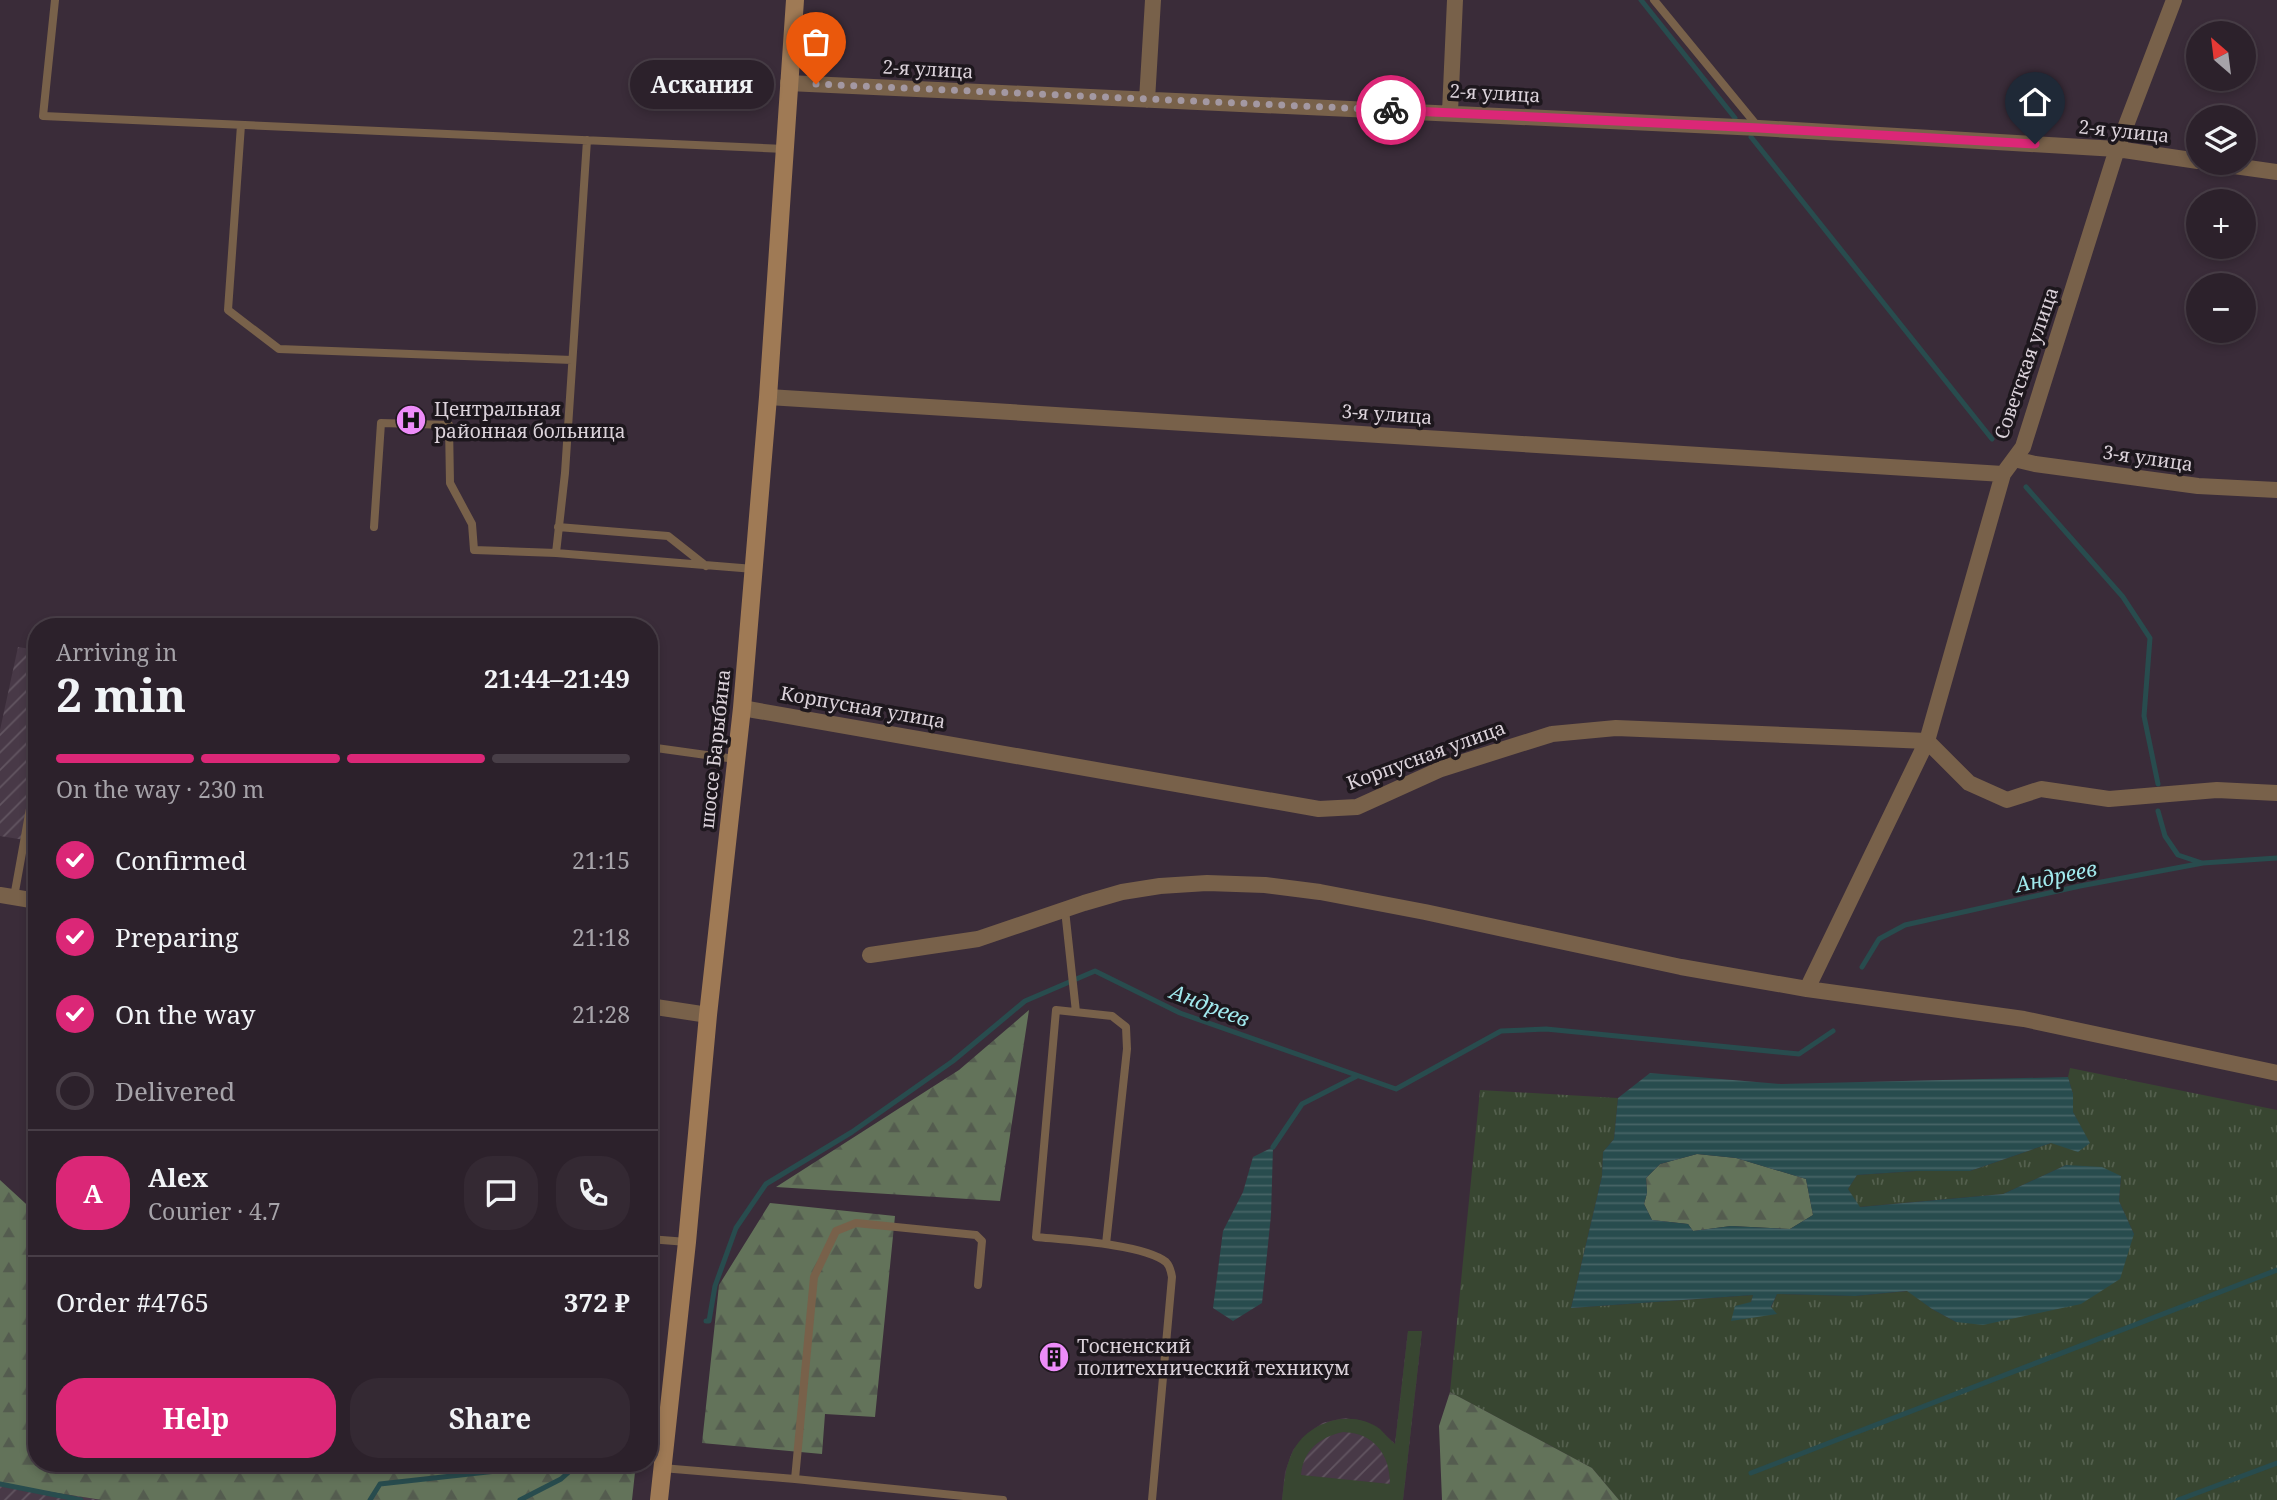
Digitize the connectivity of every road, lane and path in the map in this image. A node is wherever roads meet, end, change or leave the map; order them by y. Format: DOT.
graph roads {
  1 [pos="55,0"];
  2 [pos="795,0"];
  3 [pos="1153,0"];
  4 [pos="1455,0"];
  5 [pos="1654,0"];
  6 [pos="2174,0"];
  7 [pos="788,83"];
  8 [pos="1147,100"];
  9 [pos="1450,112"];
  10 [pos="241,125"];
  11 [pos="1759,128"];
  12 [pos="587,140"];
  13 [pos="785,149"];
  14 [pos="2117,149"];
  15 [pos="2186,159"];
  16 [pos="2256,169"];
  17 [pos="2277,172"];
  18 [pos="572,360"];
  19 [pos="768,397"];
  20 [pos="2014,459"];
  21 [pos="2003,474"];
  22 [pos="2277,490"];
  23 [pos="374,527"];
  24 [pos="558,527"];
  25 [pos="556,553"];
  26 [pos="706,566"];
  27 [pos="754,569"];
  28 [pos="742,708"];
  29 [pos="1927,741"];
  30 [pos="658,748"];
  31 [pos="735,759"];
  32 [pos="2277,793"];
  33 [pos="28,808"];
  34 [pos="7,896"];
  35 [pos="28,900"];
  36 [pos="1065,910"];
  37 [pos="870,954"];
  38 [pos="1807,989"];
  39 [pos="658,1007"];
  40 [pos="1076,1012"];
  41 [pos="708,1015"];
  42 [pos="2277,1073"];
  43 [pos="658,1240"];
  44 [pos="687,1242"];
  45 [pos="1106,1244"];
  46 [pos="978,1285"];
  47 [pos="662,1468"];
  48 [pos="795,1479"];
  49 [pos="659,1500"];
  50 [pos="1003,1500"];
  51 [pos="1152,1500"];
  1 -- 10 [label="lane"];
  2 -- 7 [label="main road, шоссе Барыбина"];
  3 -- 8 [label="street"];
  4 -- 9 [label="street"];
  5 -- 11 [label="lane"];
  6 -- 14 [label="street, Советская улица"];
  7 -- 8 [label="street, 2-я улица"];
  7 -- 13 [label="main road, шоссе Барыбина"];
  8 -- 9 [label="street, 2-я улица"];
  9 -- 11 [label="street, 2-я улица"];
  10 -- 12 [label="lane"];
  10 -- 18 [label="lane"];
  11 -- 14 [label="street, 2-я улица"];
  12 -- 13 [label="lane"];
  12 -- 18 [label="lane"];
  13 -- 19 [label="main road, шоссе Барыбина"];
  14 -- 15 [label="street, 2-я улица"];
  14 -- 20 [label="street, Советская улица"];
  16 -- 17 [label="street"];
  18 -- 24 [label="lane"];
  19 -- 21 [label="street, 3-я улица"];
  19 -- 27 [label="main road, шоссе Барыбина"];
  20 -- 21 [label="street, Советская улица"];
  20 -- 22 [label="street, 3-я улица"];
  21 -- 29 [label="street, Советская улица"];
  23 -- 25 [label="lane"];
  24 -- 25 [label="lane"];
  24 -- 26 [label="lane"];
  25 -- 26 [label="lane"];
  26 -- 27 [label="lane"];
  27 -- 28 [label="main road, шоссе Барыбина"];
  28 -- 29 [label="street, Корпусная улица"];
  28 -- 31 [label="main road, шоссе Барыбина"];
  29 -- 32 [label="street"];
  29 -- 38 [label="street, Советская улица"];
  30 -- 31 [label="lane"];
  31 -- 41 [label="main road, шоссе Барыбина"];
  33 -- 34 [label="lane"];
  34 -- 35 [label="street"];
  36 -- 37 [label="street"];
  36 -- 38 [label="street"];
  36 -- 40 [label="lane"];
  38 -- 42 [label="street"];
  39 -- 41 [label="street"];
  40 -- 45 [label="lane"];
  40 -- 45 [label="lane"];
  41 -- 44 [label="main road, шоссе Барыбина"];
  43 -- 44 [label="lane"];
  44 -- 47 [label="main road, шоссе Барыбина"];
  45 -- 51 [label="lane"];
  46 -- 48 [label="lane"];
  47 -- 48 [label="lane"];
  47 -- 49 [label="main road, шоссе Барыбина"];
  48 -- 50 [label="lane"];
}
